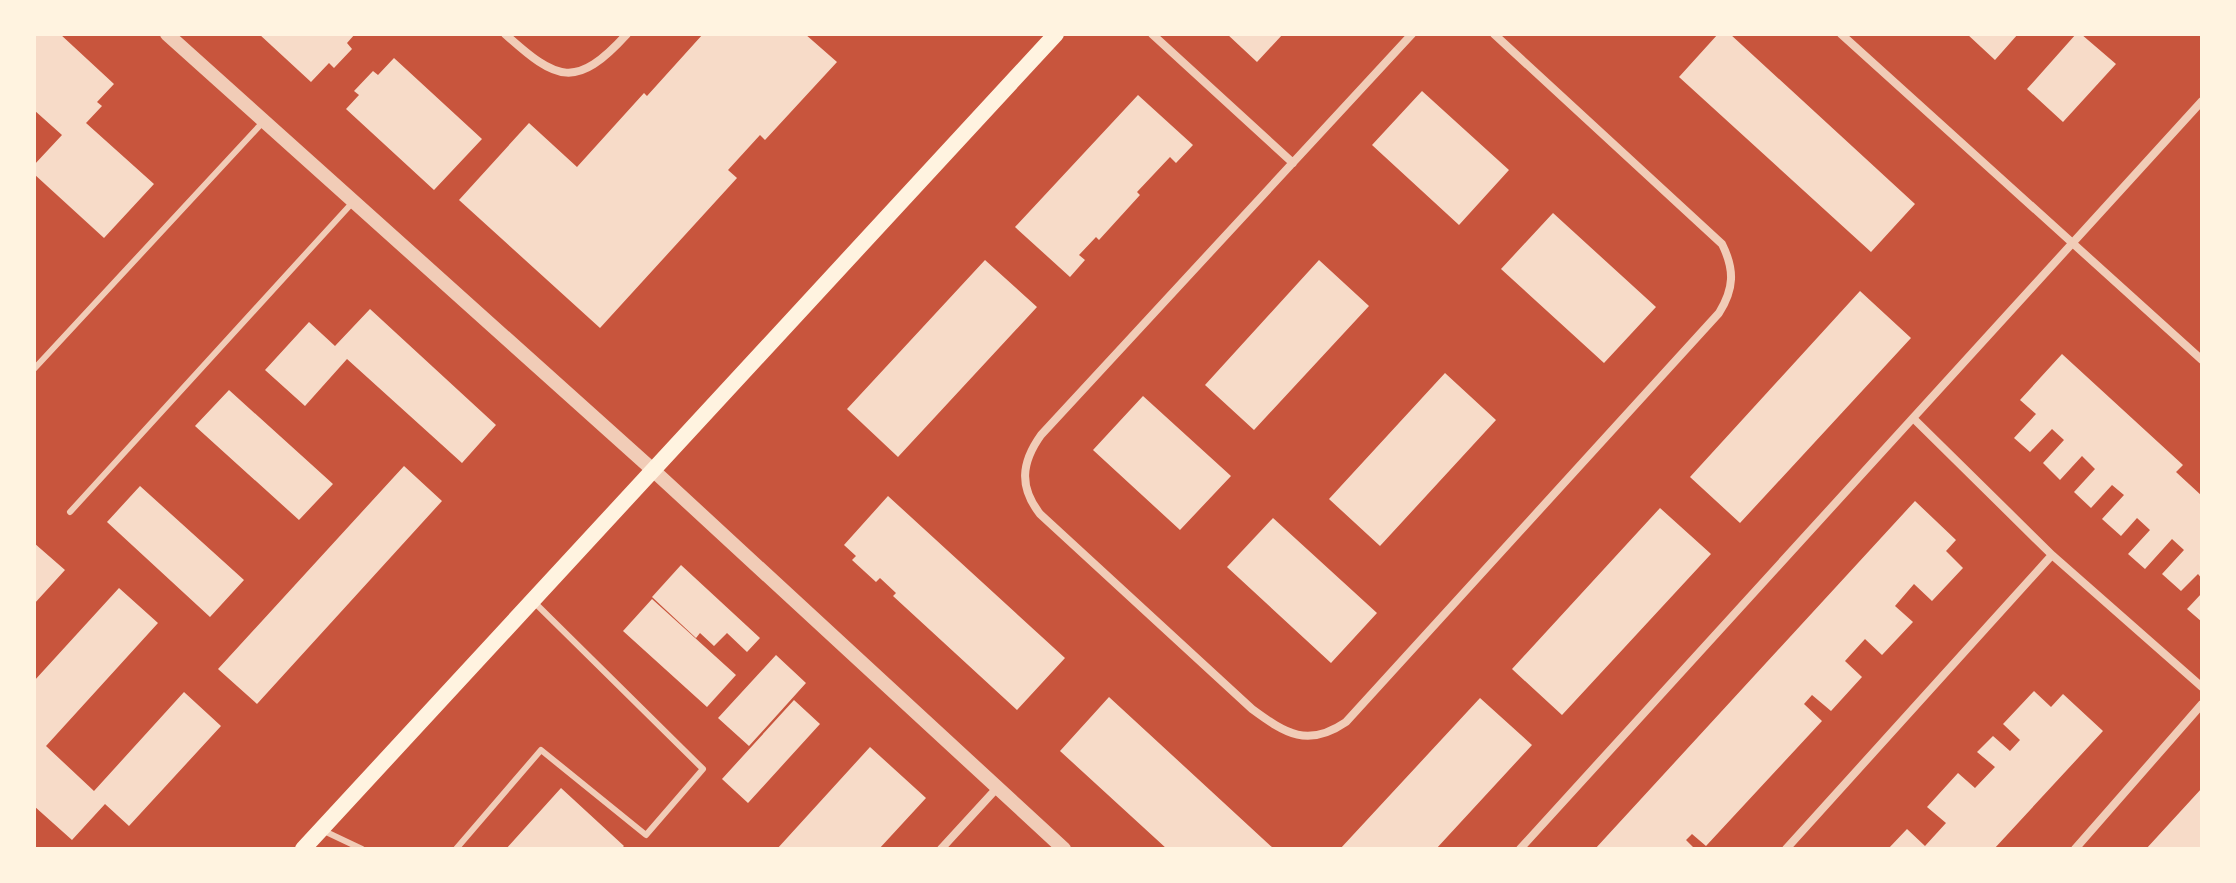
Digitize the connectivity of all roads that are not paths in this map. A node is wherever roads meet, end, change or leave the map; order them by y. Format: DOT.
graph roads {
  1 [pos="167,34"];
  2 [pos="505,34"];
  3 [pos="627,34"];
  4 [pos="1056,34"];
  5 [pos="1152,34"];
  6 [pos="1412,34"];
  7 [pos="1494,34"];
  8 [pos="1841,34"];
  9 [pos="2202,101"];
  10 [pos="264,121"];
  11 [pos="1293,163"];
  12 [pos="353,202"];
  13 [pos="2073,243"];
  14 [pos="2202,360"];
  15 [pos="34,369"];
  16 [pos="1913,418"];
  17 [pos="654,471"];
  18 [pos="70,512"];
  19 [pos="2052,555"];
  20 [pos="533,601"];
  21 [pos="2202,687"];
  22 [pos="2202,704"];
  23 [pos="997,788"];
  24 [pos="320,829"];
  25 [pos="303,849"];
  26 [pos="362,849"];
  27 [pos="456,849"];
  28 [pos="941,849"];
  29 [pos="1064,849"];
  30 [pos="1520,849"];
  31 [pos="1786,849"];
  32 [pos="2075,849"];
  1 -- 10 [label="street"];
  2 -- 3 [label="street"];
  4 -- 17 [label="main road"];
  5 -- 11 [label="street"];
  6 -- 11 [label="street"];
  7 -- 11 [label="street"];
  8 -- 13 [label="street"];
  9 -- 13 [label="street"];
  10 -- 12 [label="street"];
  10 -- 15 [label="lane"];
  12 -- 17 [label="street"];
  12 -- 18 [label="lane"];
  13 -- 14 [label="street"];
  13 -- 16 [label="street"];
  16 -- 19 [label="street"];
  16 -- 30 [label="street"];
  17 -- 20 [label="main road"];
  17 -- 23 [label="street"];
  19 -- 21 [label="street"];
  19 -- 31 [label="street"];
  20 -- 24 [label="main road"];
  20 -- 27 [label="lane"];
  22 -- 32 [label="street"];
  23 -- 28 [label="street"];
  23 -- 29 [label="street"];
  24 -- 25 [label="main road"];
  24 -- 26 [label="lane"];
}
